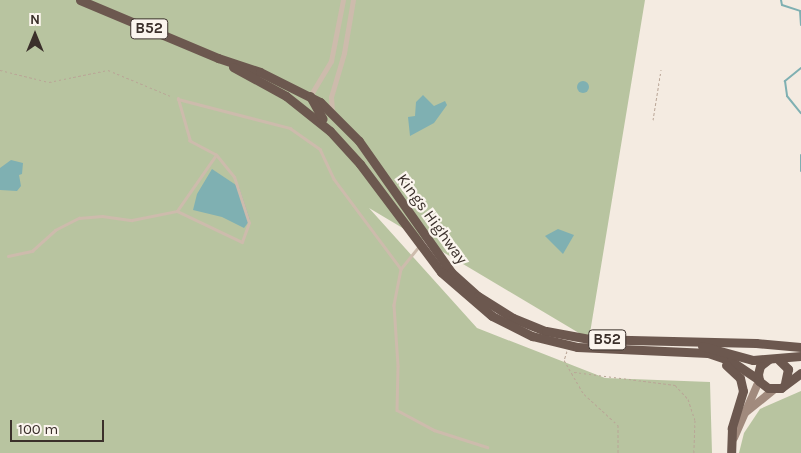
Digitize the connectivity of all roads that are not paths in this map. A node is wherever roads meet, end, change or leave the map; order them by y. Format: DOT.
graph roads {
  1 [pos="80,0"];
  2 [pos="343,0"];
  3 [pos="353,0"];
  4 [pos="218,58"];
  5 [pos="310,96"];
  6 [pos="332,112"];
  7 [pos="338,139"];
  8 [pos="216,155"];
  9 [pos="177,212"];
  10 [pos="420,246"];
  11 [pos="8,256"];
  12 [pos="400,269"];
  13 [pos="627,341"];
  14 [pos="801,347"];
  15 [pos="678,352"];
  16 [pos="801,356"];
  17 [pos="769,359"];
  18 [pos="779,360"];
  19 [pos="801,373"];
  20 [pos="759,381"];
  21 [pos="785,383"];
  22 [pos="775,389"];
  23 [pos="740,419"];
  24 [pos="487,446"];
  25 [pos="731,452"];
  1 -- 4 [label="highway, Kings Highway / B52"];
  2 -- 5 [label="street"];
  3 -- 6 [label="street"];
  4 -- 5 [label="highway, Kings Highway / B52"];
  4 -- 7 [label="highway, Kings Highway / B52"];
  5 -- 6 [label="highway, Kings Highway / B52"];
  5 -- 7 [label="highway"];
  6 -- 13 [label="highway, Kings Highway / B52"];
  7 -- 10 [label="highway, Kings Highway / B52"];
  8 -- 9 [label="lane"];
  8 -- 9 [label="lane"];
  8 -- 12 [label="lane"];
  9 -- 11 [label="lane"];
  10 -- 12 [label="lane"];
  10 -- 15 [label="highway, Kings Highway / B52"];
  12 -- 24 [label="lane"];
  13 -- 14 [label="highway, Kings Highway / B52"];
  13 -- 17 [label="highway, B52"];
  15 -- 20 [label="highway, Kings Highway / B52"];
  15 -- 25 [label="highway"];
  16 -- 18 [label="highway, B52"];
  17 -- 18 [label="highway, B52"];
  17 -- 20 [label="highway"];
  18 -- 21 [label="highway"];
  19 -- 21 [label="highway"];
  20 -- 22 [label="highway, B52"];
  20 -- 23 [label="main road"];
  21 -- 22 [label="highway"];
  22 -- 23 [label="main road"];
  23 -- 25 [label="main road"];
}
